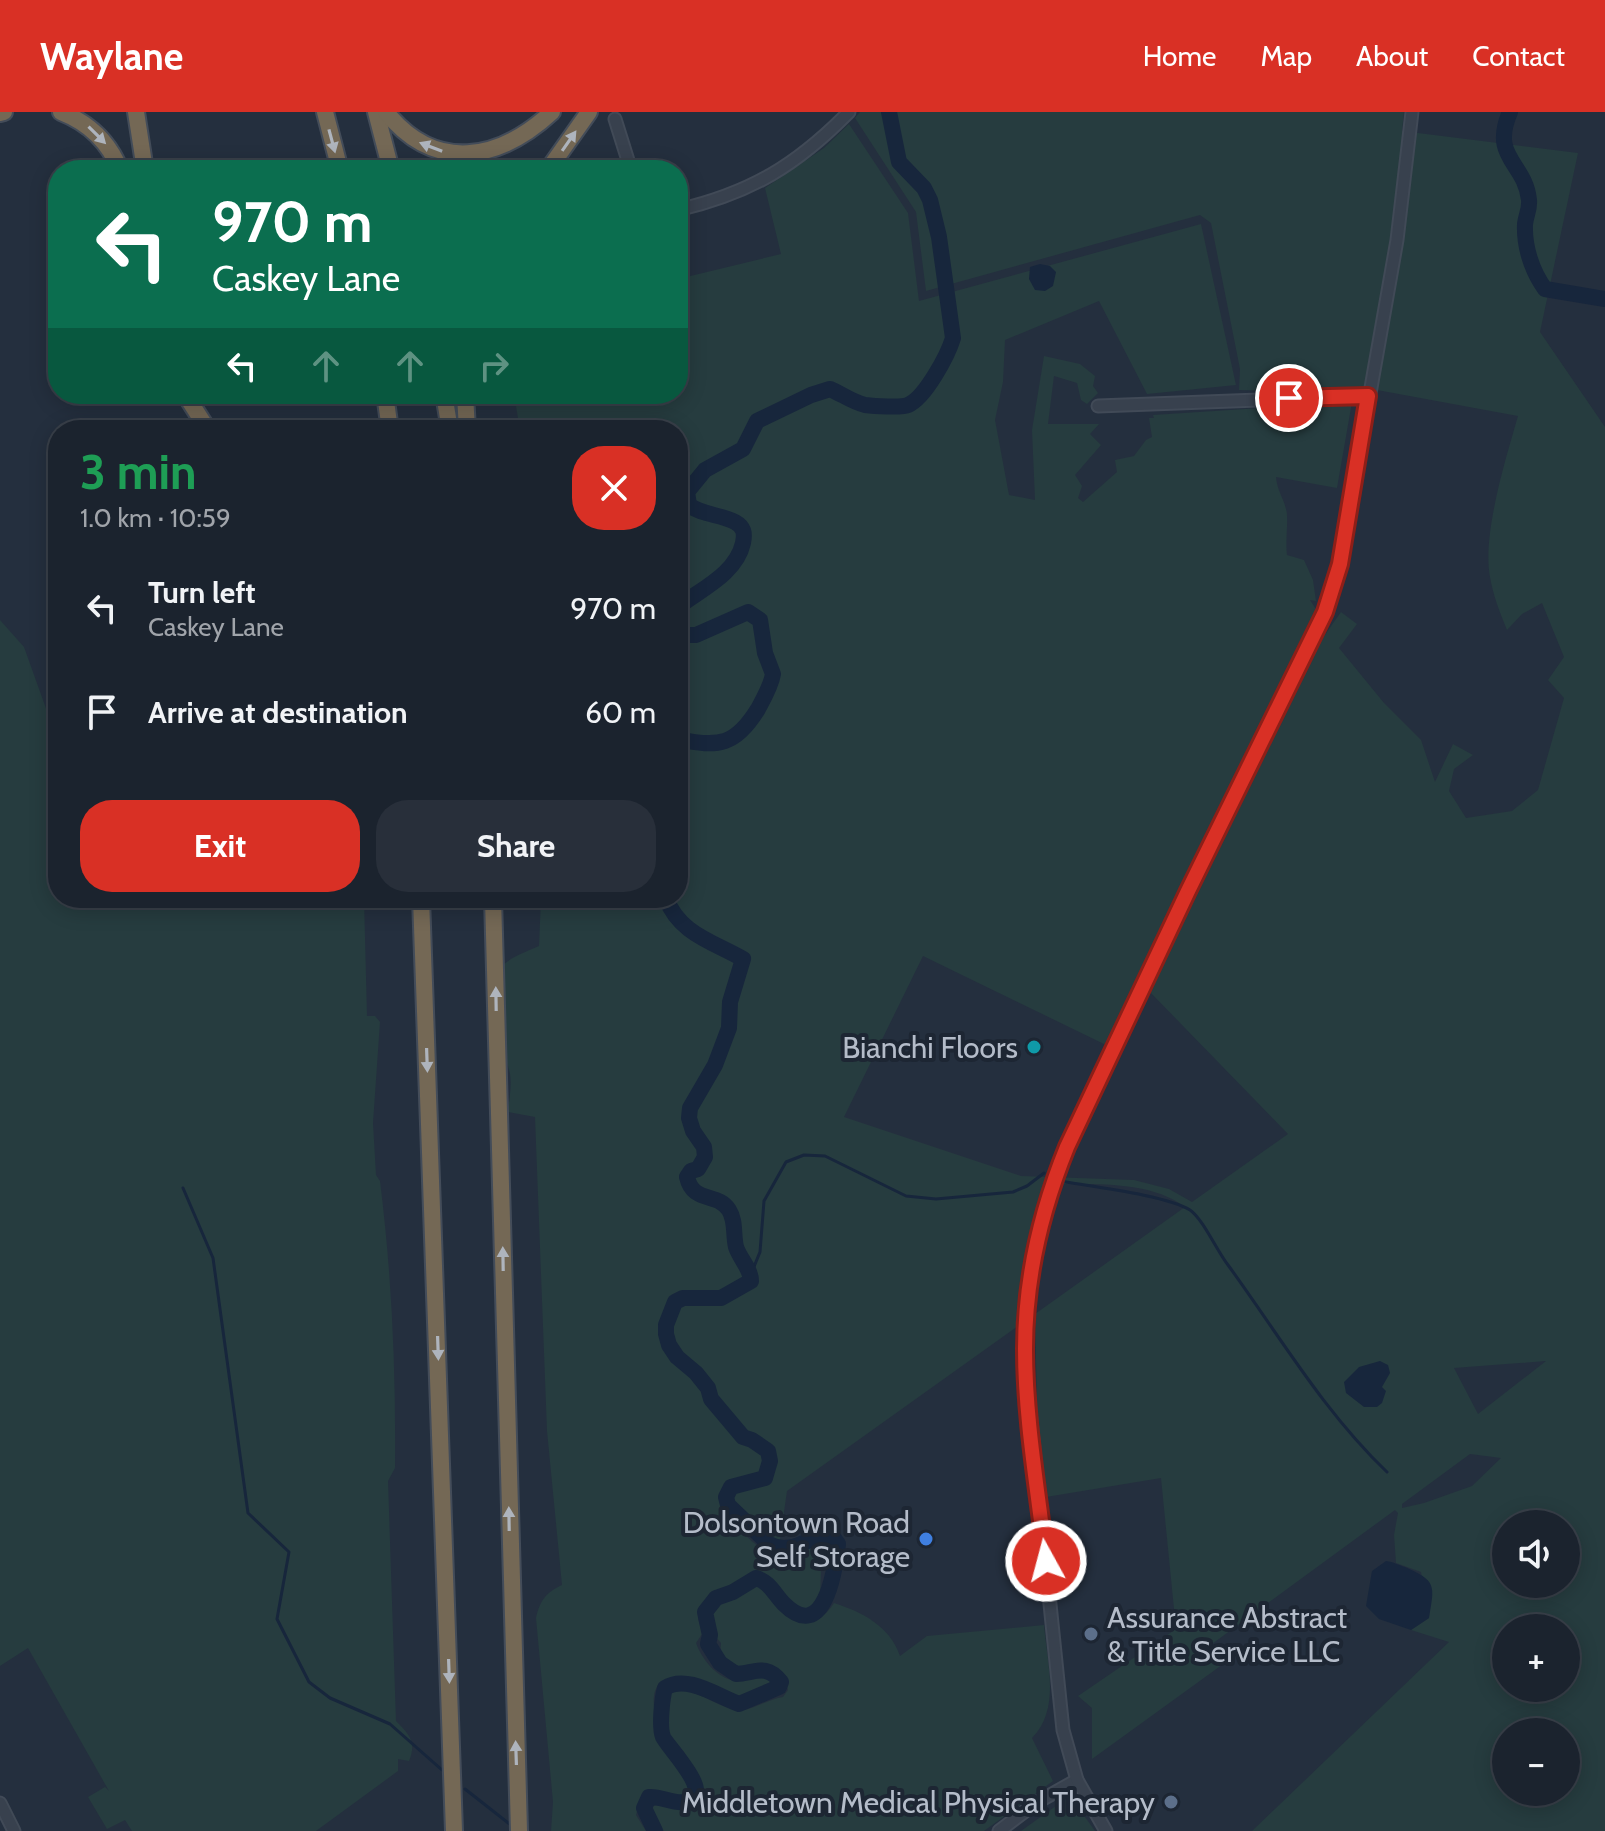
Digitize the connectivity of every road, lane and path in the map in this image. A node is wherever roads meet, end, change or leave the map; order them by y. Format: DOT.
graph roads {
  1 [pos="61,112"];
  2 [pos="136,112"];
  3 [pos="325,112"];
  4 [pos="376,112"];
  5 [pos="386,112"];
  6 [pos="552,112"];
  7 [pos="589,112"];
  8 [pos="849,112"];
  9 [pos="1412,112"];
  10 [pos="615,119"];
  11 [pos="116,160"];
  12 [pos="143,160"];
  13 [pos="337,160"];
  14 [pos="388,160"];
  15 [pos="555,160"];
  16 [pos="628,160"];
  17 [pos="688,207"];
  18 [pos="1368,396"];
  19 [pos="1098,406"];
  20 [pos="413,908"];
  21 [pos="421,908"];
  22 [pos="493,908"];
  23 [pos="423,960"];
  24 [pos="1077,1780"];
  25 [pos="0,1803"];
  26 [pos="14,1831"];
  27 [pos="454,1831"];
  28 [pos="519,1831"];
  29 [pos="999,1831"];
  30 [pos="1106,1831"];
  1 -- 11 [label="highway, one-way"];
  2 -- 12 [label="highway"];
  3 -- 13 [label="highway, one-way"];
  4 -- 14 [label="highway"];
  6 -- 5 [label="highway, one-way"];
  15 -- 7 [label="highway, one-way"];
  8 -- 17 [label="street"];
  9 -- 18 [label="street"];
  10 -- 16 [label="street"];
  18 -- 19 [label="street"];
  18 -- 24 [label="street"];
  20 -- 23 [label="highway"];
  21 -- 23 [label="highway"];
  28 -- 22 [label="highway, one-way"];
  23 -- 27 [label="highway, one-way"];
  24 -- 29 [label="street"];
  24 -- 30 [label="street"];
  25 -- 26 [label="street"];
}
